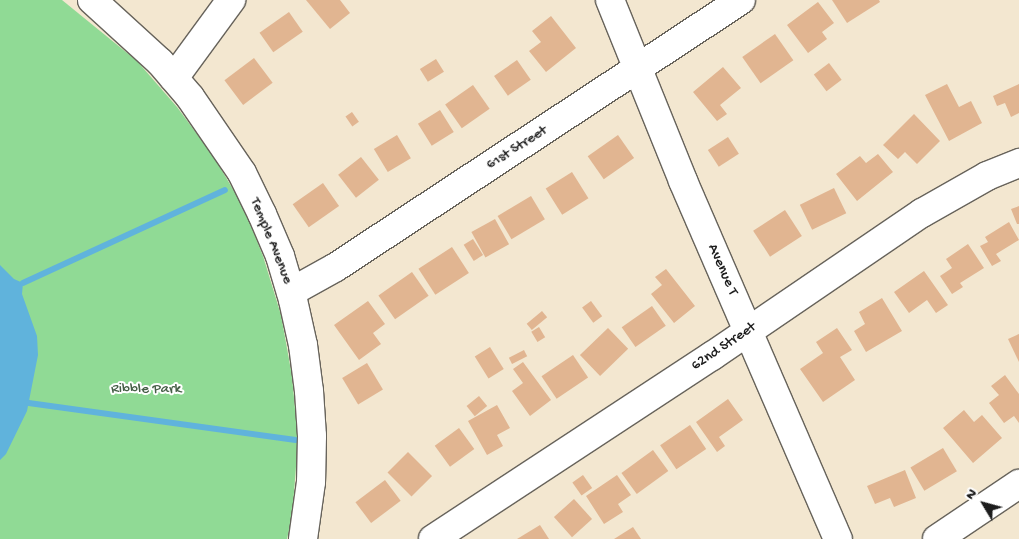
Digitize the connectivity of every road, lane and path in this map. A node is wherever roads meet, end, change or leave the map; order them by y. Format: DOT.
graph roads {
  1 [pos="92,0"];
  2 [pos="231,0"];
  3 [pos="610,0"];
  4 [pos="741,0"];
  5 [pos="638,69"];
  6 [pos="174,78"];
  7 [pos="1019,162"];
  8 [pos="291,292"];
  9 [pos="749,331"];
  10 [pos="1019,484"];
  11 [pos="304,539"];
  12 [pos="433,539"];
  13 [pos="838,539"];
  14 [pos="937,539"];
  1 -- 6 [label="street, Temple Avenue"];
  2 -- 6 [label="street"];
  3 -- 5 [label="street, Avenue T"];
  4 -- 5 [label="street, 61st Street"];
  5 -- 8 [label="street, 61st Street"];
  5 -- 9 [label="street, Avenue T"];
  6 -- 8 [label="street, Temple Avenue"];
  7 -- 9 [label="street, 62nd Street"];
  8 -- 11 [label="street, Temple Avenue"];
  9 -- 12 [label="street, 62nd Street"];
  9 -- 13 [label="street, Avenue T"];
  10 -- 14 [label="street"];
}
